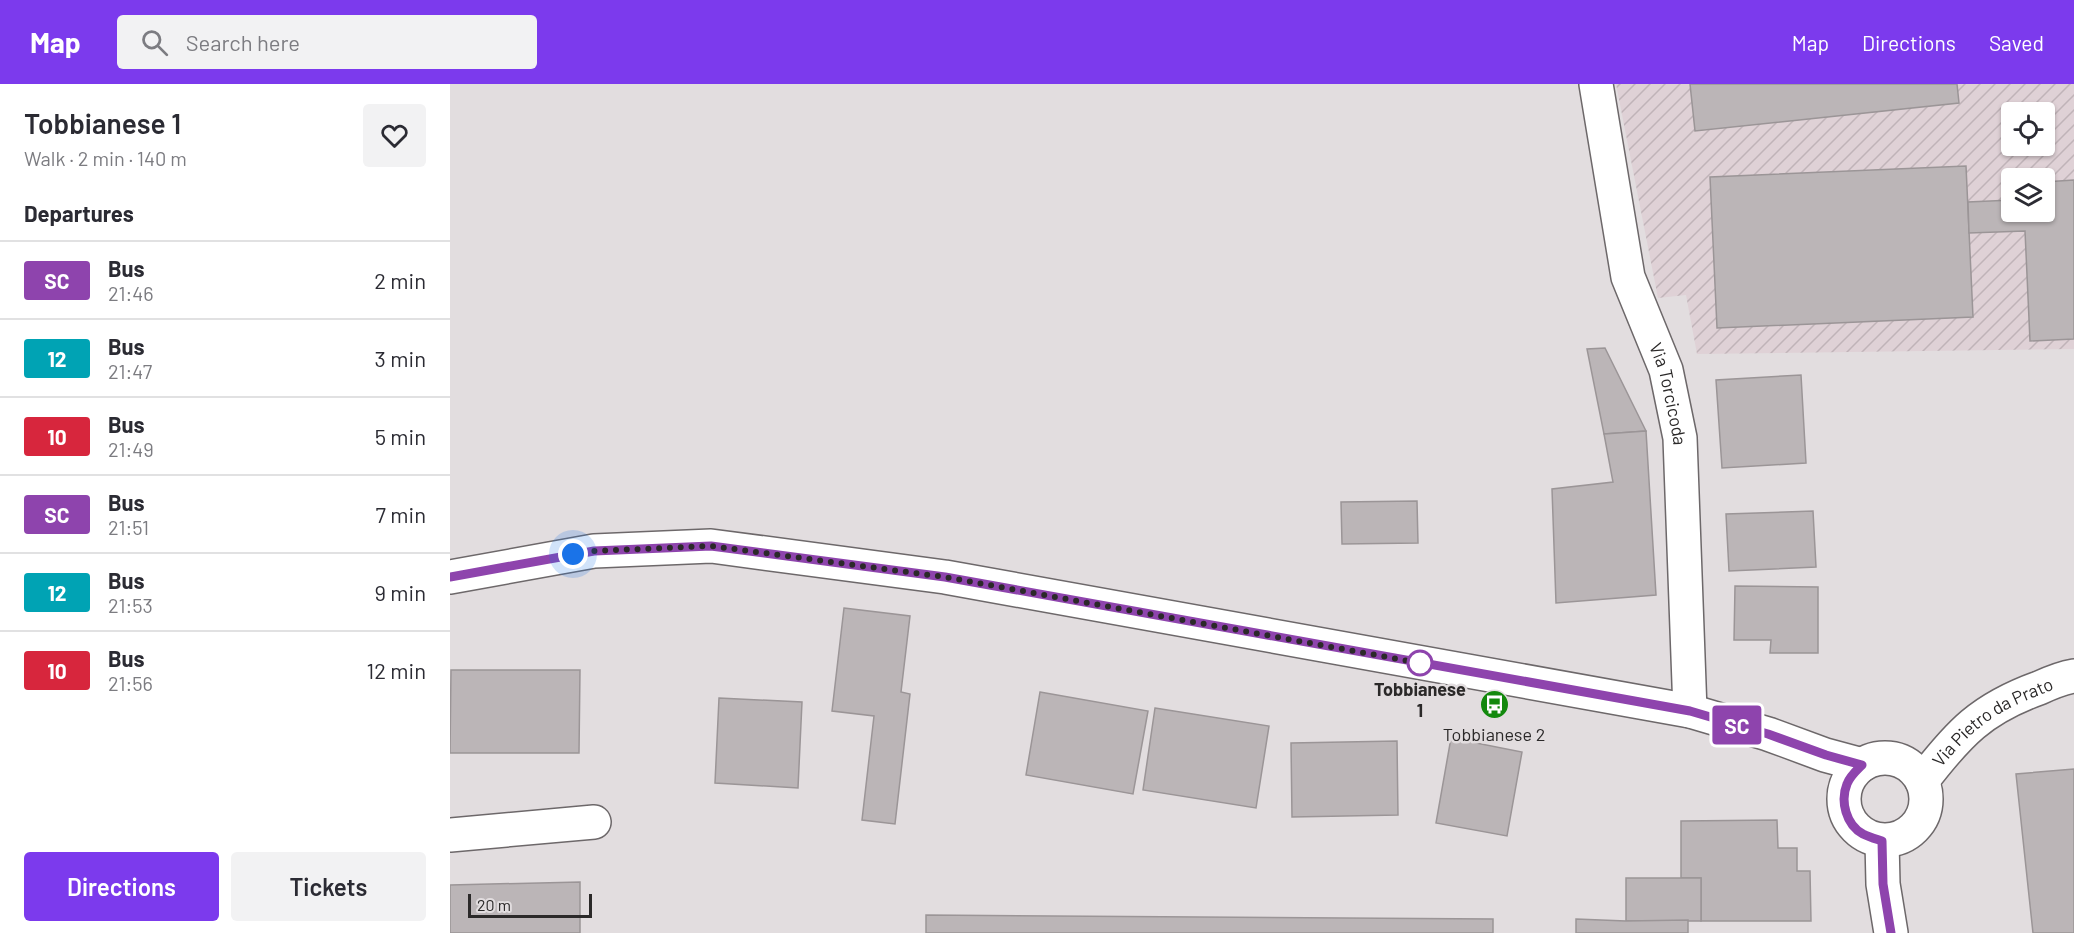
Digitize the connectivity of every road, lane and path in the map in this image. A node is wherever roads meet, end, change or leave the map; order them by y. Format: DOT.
graph roads {
  1 [pos="1596,84"];
  2 [pos="450,577"];
  3 [pos="2074,676"];
  4 [pos="1690,711"];
  5 [pos="1862,765"];
  6 [pos="1922,781"];
  7 [pos="594,822"];
  8 [pos="450,835"];
  9 [pos="1882,841"];
  10 [pos="1891,933"];
  1 -- 4 [label="street, Via Torcicoda"];
  2 -- 4 [label="street"];
  3 -- 6 [label="street, Via Pietro da Prato"];
  4 -- 5 [label="street"];
  5 -- 6 [label="street"];
  5 -- 9 [label="street"];
  6 -- 9 [label="street"];
  7 -- 8 [label="street"];
  9 -- 10 [label="street"];
}
